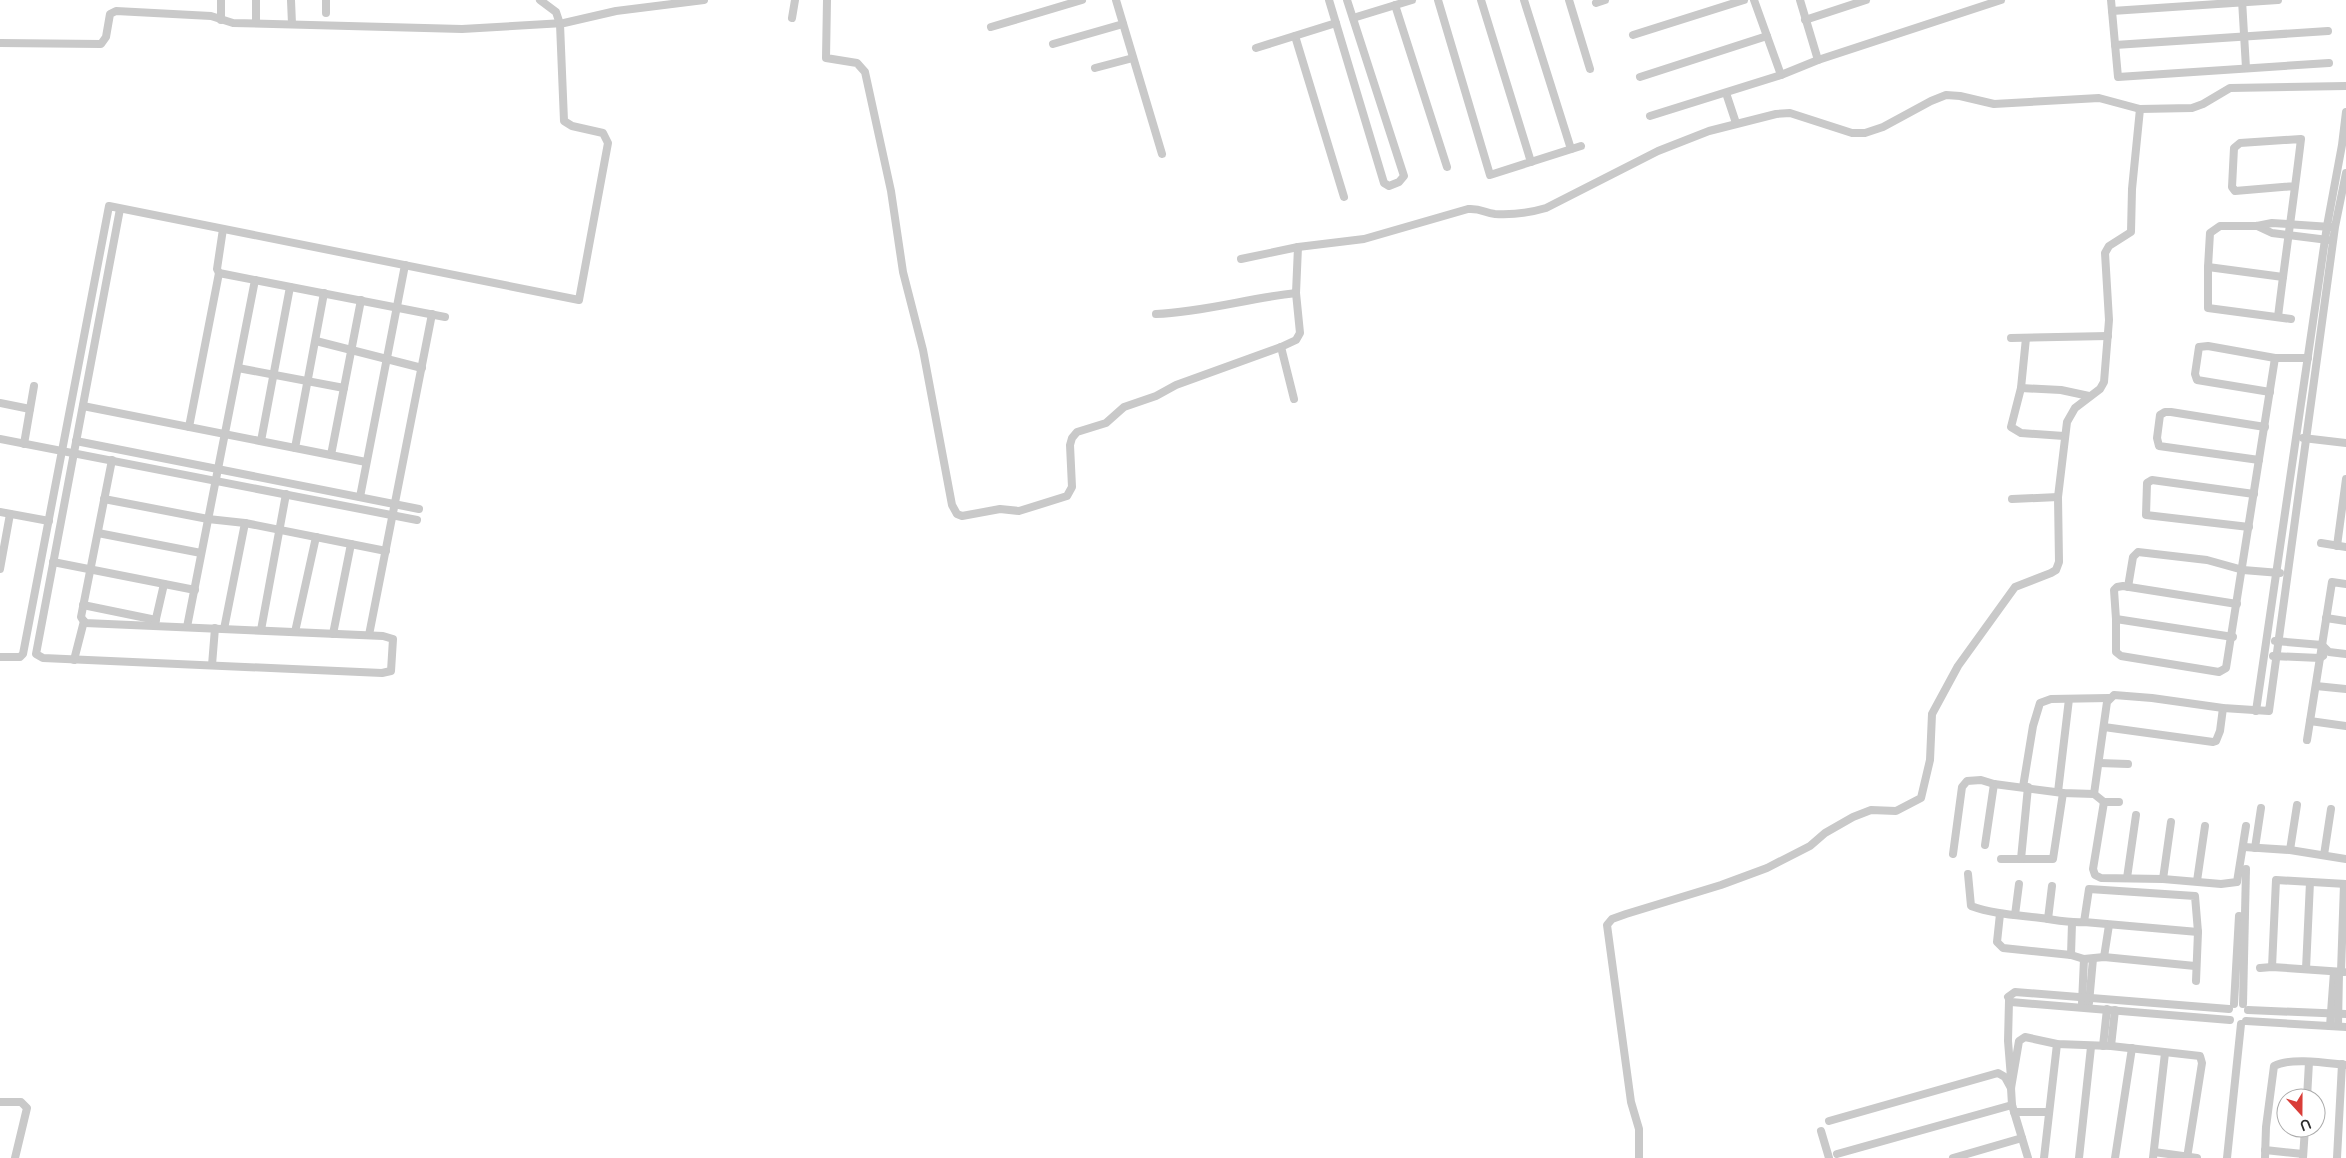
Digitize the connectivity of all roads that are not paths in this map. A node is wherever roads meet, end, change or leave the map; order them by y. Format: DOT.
graph roads {
  1 [pos="221,0"];
  2 [pos="256,0"];
  3 [pos="292,0"];
  4 [pos="326,0"];
  5 [pos="540,0"];
  6 [pos="704,0"];
  7 [pos="795,0"];
  8 [pos="827,0"];
  9 [pos="1082,0"];
  10 [pos="1116,0"];
  11 [pos="1329,0"];
  12 [pos="1347,0"];
  13 [pos="1412,0"];
  14 [pos="1438,0"];
  15 [pos="1481,0"];
  16 [pos="1524,0"];
  17 [pos="1568,0"];
  18 [pos="1606,0"];
  19 [pos="1744,0"];
  20 [pos="1754,0"];
  21 [pos="1800,0"];
  22 [pos="1866,0"];
  23 [pos="2001,0"];
  24 [pos="2111,0"];
  25 [pos="2276,0"];
  26 [pos="2242,1"];
  27 [pos="1596,3"];
  28 [pos="1842,3"];
  29 [pos="1395,5"];
  30 [pos="2112,11"];
  31 [pos="326,12"];
  32 [pos="792,18"];
  33 [pos="1353,18"];
  34 [pos="221,20"];
  35 [pos="1805,20"];
  36 [pos="256,23"];
  37 [pos="1336,23"];
  38 [pos="292,24"];
  39 [pos="560,24"];
  40 [pos="1123,24"];
  41 [pos="991,27"];
  42 [pos="2328,31"];
  43 [pos="1633,35"];
  44 [pos="1294,36"];
  45 [pos="1767,36"];
  46 [pos="2244,36"];
  47 [pos="0,43"];
  48 [pos="1052,44"];
  49 [pos="2115,45"];
  50 [pos="1256,48"];
  51 [pos="1133,58"];
  52 [pos="1818,60"];
  53 [pos="2329,62"];
  54 [pos="1095,68"];
  55 [pos="2246,68"];
  56 [pos="1590,69"];
  57 [pos="1781,75"];
  58 [pos="1640,77"];
  59 [pos="2346,86"];
  60 [pos="1726,93"];
  61 [pos="2140,109"];
  62 [pos="2346,112"];
  63 [pos="1650,116"];
  64 [pos="1736,123"];
  65 [pos="1581,146"];
  66 [pos="1571,149"];
  67 [pos="1162,154"];
  68 [pos="1531,162"];
  69 [pos="1447,167"];
  70 [pos="2346,173"];
  71 [pos="2295,186"];
  72 [pos="1344,197"];
  73 [pos="120,209"];
  74 [pos="2342,209"];
  75 [pos="2290,224"];
  76 [pos="2257,226"];
  77 [pos="2331,227"];
  78 [pos="223,229"];
  79 [pos="2288,234"];
  80 [pos="2325,240"];
  81 [pos="2334,241"];
  82 [pos="1298,247"];
  83 [pos="1241,259"];
  84 [pos="405,265"];
  85 [pos="2208,267"];
  86 [pos="220,273"];
  87 [pos="2283,277"];
  88 [pos="255,280"];
  89 [pos="290,287"];
  90 [pos="324,293"];
  91 [pos="1296,293"];
  92 [pos="361,300"];
  93 [pos="396,308"];
  94 [pos="432,314"];
  95 [pos="1156,314"];
  96 [pos="445,317"];
  97 [pos="2278,317"];
  98 [pos="2291,319"];
  99 [pos="2108,336"];
  100 [pos="2012,338"];
  101 [pos="2026,338"];
  102 [pos="316,341"];
  103 [pos="1281,347"];
  104 [pos="351,350"];
  105 [pos="2275,358"];
  106 [pos="2308,358"];
  107 [pos="386,359"];
  108 [pos="238,368"];
  109 [pos="422,368"];
  110 [pos="273,375"];
  111 [pos="308,382"];
  112 [pos="34,386"];
  113 [pos="344,388"];
  114 [pos="2021,388"];
  115 [pos="2270,392"];
  116 [pos="2089,396"];
  117 [pos="1294,399"];
  118 [pos="0,403"];
  119 [pos="83,406"];
  120 [pos="30,409"];
  121 [pos="2265,426"];
  122 [pos="189,427"];
  123 [pos="224,434"];
  124 [pos="2064,436"];
  125 [pos="2296,436"];
  126 [pos="2306,438"];
  127 [pos="0,440"];
  128 [pos="76,440"];
  129 [pos="261,441"];
  130 [pos="24,444"];
  131 [pos="2346,444"];
  132 [pos="295,448"];
  133 [pos="62,452"];
  134 [pos="74,453"];
  135 [pos="331,455"];
  136 [pos="112,460"];
  137 [pos="2260,460"];
  138 [pos="366,462"];
  139 [pos="218,468"];
  140 [pos="2346,479"];
  141 [pos="216,480"];
  142 [pos="286,494"];
  143 [pos="2254,494"];
  144 [pos="360,497"];
  145 [pos="2058,497"];
  146 [pos="104,499"];
  147 [pos="2012,499"];
  148 [pos="396,505"];
  149 [pos="419,509"];
  150 [pos="0,512"];
  151 [pos="10,514"];
  152 [pos="2344,514"];
  153 [pos="394,516"];
  154 [pos="208,519"];
  155 [pos="417,520"];
  156 [pos="49,521"];
  157 [pos="245,523"];
  158 [pos="2249,527"];
  159 [pos="279,530"];
  160 [pos="98,533"];
  161 [pos="316,537"];
  162 [pos="2321,543"];
  163 [pos="350,544"];
  164 [pos="2337,546"];
  165 [pos="2346,547"];
  166 [pos="2,549"];
  167 [pos="386,552"];
  168 [pos="202,553"];
  169 [pos="53,562"];
  170 [pos="0,569"];
  171 [pos="90,569"];
  172 [pos="2243,570"];
  173 [pos="2276,572"];
  174 [pos="2287,574"];
  175 [pos="164,584"];
  176 [pos="2346,584"];
  177 [pos="2128,588"];
  178 [pos="194,590"];
  179 [pos="2238,604"];
  180 [pos="83,605"];
  181 [pos="2326,618"];
  182 [pos="2116,620"];
  183 [pos="84,621"];
  184 [pos="2346,621"];
  185 [pos="156,623"];
  186 [pos="187,627"];
  187 [pos="215,628"];
  188 [pos="224,629"];
  189 [pos="261,630"];
  190 [pos="295,632"];
  191 [pos="333,634"];
  192 [pos="370,635"];
  193 [pos="2232,637"];
  194 [pos="2266,639"];
  195 [pos="2278,641"];
  196 [pos="2322,645"];
  197 [pos="2330,652"];
  198 [pos="2346,654"];
  199 [pos="2264,655"];
  200 [pos="0,656"];
  201 [pos="2276,656"];
  202 [pos="2320,658"];
  203 [pos="74,660"];
  204 [pos="212,665"];
  205 [pos="2316,686"];
  206 [pos="2346,689"];
  207 [pos="2109,698"];
  208 [pos="2069,699"];
  209 [pos="2223,708"];
  210 [pos="2256,711"];
  211 [pos="2310,721"];
  212 [pos="2346,726"];
  213 [pos="2104,727"];
  214 [pos="2307,740"];
  215 [pos="2099,763"];
  216 [pos="2128,764"];
  217 [pos="1994,784"];
  218 [pos="2026,787"];
  219 [pos="2060,792"];
  220 [pos="2094,794"];
  221 [pos="2104,802"];
  222 [pos="2119,802"];
  223 [pos="2297,805"];
  224 [pos="2261,808"];
  225 [pos="2331,809"];
  226 [pos="2136,815"];
  227 [pos="2171,822"];
  228 [pos="2205,826"];
  229 [pos="2246,826"];
  230 [pos="1985,845"];
  231 [pos="2244,847"];
  232 [pos="2255,848"];
  233 [pos="2290,850"];
  234 [pos="1953,854"];
  235 [pos="2324,855"];
  236 [pos="2001,859"];
  237 [pos="2021,859"];
  238 [pos="2346,859"];
  239 [pos="2246,869"];
  240 [pos="1968,874"];
  241 [pos="2127,878"];
  242 [pos="2163,878"];
  243 [pos="2197,881"];
  244 [pos="2310,882"];
  245 [pos="2019,884"];
  246 [pos="2345,884"];
  247 [pos="2052,886"];
  248 [pos="2000,914"];
  249 [pos="2015,915"];
  250 [pos="2239,916"];
  251 [pos="2048,919"];
  252 [pos="2084,922"];
  253 [pos="2072,923"];
  254 [pos="2109,925"];
  255 [pos="2198,932"];
  256 [pos="2071,955"];
  257 [pos="2104,958"];
  258 [pos="2084,959"];
  259 [pos="2093,959"];
  260 [pos="2195,966"];
  261 [pos="2272,967"];
  262 [pos="2260,968"];
  263 [pos="2306,969"];
  264 [pos="2340,972"];
  265 [pos="2196,981"];
  266 [pos="2086,998"];
  267 [pos="2009,1001"];
  268 [pos="2231,1007"];
  269 [pos="2245,1007"];
  270 [pos="2085,1008"];
  271 [pos="2111,1009"];
  272 [pos="2338,1013"];
  273 [pos="2230,1020"];
  274 [pos="2243,1022"];
  275 [pos="2338,1026"];
  276 [pos="2057,1044"];
  277 [pos="2103,1046"];
  278 [pos="2111,1046"];
  279 [pos="2091,1047"];
  280 [pos="2132,1048"];
  281 [pos="2165,1052"];
  282 [pos="2309,1062"];
  283 [pos="2344,1065"];
  284 [pos="2011,1088"];
  285 [pos="2307,1088"];
  286 [pos="0,1102"];
  287 [pos="2013,1108"];
  288 [pos="2049,1112"];
  289 [pos="1829,1121"];
  290 [pos="1821,1131"];
  291 [pos="2022,1138"];
  292 [pos="2304,1138"];
  293 [pos="1837,1154"];
  294 [pos="2265,1154"];
  295 [pos="2153,1155"];
  296 [pos="2303,1156"];
  297 [pos="2188,1157"];
  298 [pos="15,1158"];
  299 [pos="1639,1158"];
  300 [pos="1829,1158"];
  301 [pos="1953,1158"];
  302 [pos="2028,1158"];
  303 [pos="2044,1158"];
  304 [pos="2078,1158"];
  305 [pos="2115,1158"];
  306 [pos="2197,1158"];
  307 [pos="2227,1158"];
  308 [pos="2337,1158"];
  1 -- 34 [label="street"];
  2 -- 36 [label="street"];
  3 -- 38 [label="street"];
  4 -- 31 [label="street"];
  5 -- 39 [label="street"];
  6 -- 39 [label="street"];
  7 -- 32 [label="street"];
  8 -- 103 [label="street"];
  9 -- 41 [label="street"];
  10 -- 40 [label="street"];
  11 -- 37 [label="street"];
  12 -- 33 [label="street"];
  13 -- 29 [label="street"];
  14 -- 68 [label="street"];
  15 -- 68 [label="street"];
  16 -- 66 [label="street"];
  17 -- 56 [label="street"];
  18 -- 27 [label="street"];
  19 -- 43 [label="street"];
  20 -- 45 [label="street"];
  21 -- 35 [label="street"];
  22 -- 28 [label="street"];
  23 -- 52 [label="street"];
  24 -- 30 [label="street"];
  25 -- 26 [label="street"];
  26 -- 30 [label="street"];
  26 -- 46 [label="street"];
  28 -- 35 [label="street"];
  29 -- 33 [label="street"];
  29 -- 69 [label="street"];
  30 -- 49 [label="street"];
  33 -- 37 [label="street"];
  34 -- 36 [label="street"];
  34 -- 47 [label="street"];
  35 -- 52 [label="street"];
  36 -- 38 [label="street"];
  37 -- 44 [label="street"];
  38 -- 39 [label="street"];
  39 -- 84 [label="street"];
  40 -- 48 [label="street"];
  40 -- 51 [label="street"];
  42 -- 46 [label="street"];
  44 -- 50 [label="street"];
  44 -- 72 [label="street"];
  45 -- 57 [label="street"];
  45 -- 58 [label="street"];
  46 -- 49 [label="street"];
  46 -- 55 [label="street"];
  49 -- 55 [label="street"];
  51 -- 54 [label="street"];
  51 -- 67 [label="street"];
  52 -- 57 [label="street"];
  53 -- 55 [label="street"];
  57 -- 60 [label="street"];
  59 -- 61 [label="street"];
  60 -- 63 [label="street"];
  60 -- 64 [label="street"];
  61 -- 64 [label="street"];
  61 -- 99 [label="street"];
  62 -- 77 [label="street"];
  64 -- 82 [label="street"];
  65 -- 66 [label="street"];
  66 -- 68 [label="street"];
  70 -- 74 [label="street"];
  71 -- 71 [label="street"];
  71 -- 75 [label="street"];
  73 -- 78 [label="street"];
  73 -- 119 [label="street"];
  73 -- 133 [label="street"];
  74 -- 77 [label="street"];
  75 -- 76 [label="street"];
  75 -- 77 [label="street"];
  75 -- 79 [label="street"];
  76 -- 79 [label="street"];
  76 -- 85 [label="street"];
  77 -- 80 [label="street"];
  77 -- 81 [label="street"];
  78 -- 84 [label="street"];
  78 -- 86 [label="street"];
  79 -- 80 [label="street"];
  79 -- 87 [label="street"];
  80 -- 81 [label="street"];
  80 -- 106 [label="street"];
  81 -- 126 [label="street"];
  82 -- 83 [label="street"];
  82 -- 91 [label="street"];
  84 -- 93 [label="street"];
  85 -- 87 [label="street"];
  85 -- 97 [label="street"];
  86 -- 88 [label="street"];
  86 -- 122 [label="street"];
  87 -- 97 [label="street"];
  88 -- 89 [label="street"];
  88 -- 108 [label="street"];
  89 -- 90 [label="street"];
  89 -- 110 [label="street"];
  90 -- 92 [label="street"];
  90 -- 102 [label="street"];
  91 -- 95 [label="street"];
  91 -- 103 [label="street"];
  92 -- 93 [label="street"];
  92 -- 104 [label="street"];
  93 -- 94 [label="street"];
  93 -- 107 [label="street"];
  94 -- 96 [label="street"];
  94 -- 109 [label="street"];
  97 -- 98 [label="street"];
  99 -- 101 [label="street"];
  99 -- 116 [label="street"];
  100 -- 101 [label="street"];
  101 -- 114 [label="street"];
  102 -- 104 [label="street"];
  102 -- 111 [label="street"];
  103 -- 117 [label="street"];
  104 -- 107 [label="street"];
  104 -- 113 [label="street"];
  105 -- 106 [label="street"];
  105 -- 115 [label="street"];
  105 -- 115 [label="street"];
  106 -- 125 [label="street"];
  107 -- 109 [label="street"];
  107 -- 138 [label="street"];
  108 -- 110 [label="street"];
  108 -- 123 [label="street"];
  109 -- 148 [label="street"];
  110 -- 111 [label="street"];
  110 -- 129 [label="street"];
  111 -- 113 [label="street"];
  111 -- 132 [label="street"];
  112 -- 120 [label="street"];
  113 -- 135 [label="street"];
  114 -- 116 [label="street"];
  114 -- 124 [label="street"];
  115 -- 121 [label="street"];
  116 -- 124 [label="street"];
  118 -- 120 [label="street"];
  119 -- 122 [label="street"];
  119 -- 128 [label="street"];
  120 -- 130 [label="street"];
  121 -- 137 [label="street"];
  121 -- 137 [label="street"];
  122 -- 123 [label="street"];
  123 -- 129 [label="street"];
  123 -- 139 [label="street"];
  124 -- 145 [label="street"];
  125 -- 126 [label="street"];
  125 -- 173 [label="street"];
  126 -- 131 [label="street"];
  126 -- 174 [label="street"];
  127 -- 130 [label="street"];
  128 -- 134 [label="street"];
  128 -- 139 [label="street"];
  129 -- 132 [label="street"];
  130 -- 133 [label="street"];
  132 -- 135 [label="street"];
  133 -- 134 [label="street"];
  133 -- 156 [label="street"];
  134 -- 136 [label="street"];
  134 -- 169 [label="street"];
  135 -- 138 [label="street"];
  136 -- 141 [label="street"];
  136 -- 146 [label="street"];
  137 -- 143 [label="street"];
  138 -- 144 [label="street"];
  139 -- 141 [label="street"];
  139 -- 144 [label="street"];
  140 -- 152 [label="street"];
  141 -- 142 [label="street"];
  141 -- 154 [label="street"];
  142 -- 153 [label="street"];
  142 -- 159 [label="street"];
  143 -- 158 [label="street"];
  143 -- 158 [label="street"];
  144 -- 148 [label="street"];
  145 -- 147 [label="street"];
  145 -- 299 [label="street"];
  146 -- 154 [label="street"];
  146 -- 160 [label="street"];
  148 -- 149 [label="street"];
  148 -- 153 [label="street"];
  150 -- 151 [label="street"];
  151 -- 156 [label="street"];
  151 -- 166 [label="street"];
  152 -- 164 [label="street"];
  153 -- 155 [label="street"];
  153 -- 167 [label="street"];
  154 -- 157 [label="street"];
  154 -- 168 [label="street"];
  156 -- 200 [label="street"];
  157 -- 159 [label="street"];
  157 -- 188 [label="street"];
  158 -- 172 [label="street"];
  159 -- 161 [label="street"];
  159 -- 189 [label="street"];
  160 -- 168 [label="street"];
  160 -- 171 [label="street"];
  161 -- 163 [label="street"];
  161 -- 190 [label="street"];
  162 -- 164 [label="street"];
  163 -- 167 [label="street"];
  163 -- 191 [label="street"];
  164 -- 165 [label="street"];
  166 -- 170 [label="street"];
  167 -- 192 [label="street"];
  168 -- 178 [label="street"];
  169 -- 171 [label="street"];
  169 -- 203 [label="street"];
  171 -- 175 [label="street"];
  171 -- 180 [label="street"];
  172 -- 173 [label="street"];
  172 -- 177 [label="street"];
  172 -- 179 [label="street"];
  173 -- 174 [label="street"];
  173 -- 194 [label="street"];
  174 -- 195 [label="street"];
  175 -- 178 [label="street"];
  175 -- 185 [label="street"];
  176 -- 181 [label="street"];
  177 -- 179 [label="street"];
  177 -- 182 [label="street"];
  178 -- 186 [label="street"];
  179 -- 193 [label="street"];
  180 -- 183 [label="street"];
  180 -- 185 [label="street"];
  181 -- 184 [label="street"];
  181 -- 196 [label="street"];
  182 -- 193 [label="street"];
  182 -- 193 [label="street"];
  183 -- 185 [label="street"];
  183 -- 203 [label="street"];
  185 -- 186 [label="street"];
  186 -- 187 [label="street"];
  187 -- 188 [label="street"];
  187 -- 204 [label="street"];
  188 -- 189 [label="street"];
  189 -- 190 [label="street"];
  190 -- 191 [label="street"];
  191 -- 192 [label="street"];
  192 -- 204 [label="street"];
  194 -- 195 [label="street"];
  194 -- 199 [label="street"];
  195 -- 196 [label="street"];
  195 -- 201 [label="street"];
  196 -- 197 [label="street"];
  196 -- 202 [label="street"];
  197 -- 198 [label="street"];
  197 -- 202 [label="street"];
  199 -- 201 [label="street"];
  199 -- 210 [label="street"];
  201 -- 202 [label="street"];
  201 -- 210 [label="street"];
  202 -- 205 [label="street"];
  203 -- 204 [label="street"];
  205 -- 206 [label="street"];
  205 -- 211 [label="street"];
  207 -- 208 [label="street"];
  207 -- 209 [label="street"];
  207 -- 213 [label="street"];
  208 -- 218 [label="street"];
  208 -- 219 [label="street"];
  209 -- 210 [label="street"];
  209 -- 213 [label="street"];
  211 -- 212 [label="street"];
  211 -- 214 [label="street"];
  213 -- 215 [label="street"];
  215 -- 216 [label="street"];
  215 -- 220 [label="street"];
  217 -- 218 [label="street"];
  217 -- 230 [label="street"];
  217 -- 234 [label="street"];
  218 -- 219 [label="street"];
  218 -- 237 [label="street"];
  219 -- 220 [label="street"];
  219 -- 237 [label="street"];
  220 -- 221 [label="street"];
  221 -- 222 [label="street"];
  221 -- 241 [label="street"];
  223 -- 233 [label="street"];
  224 -- 232 [label="street"];
  225 -- 235 [label="street"];
  226 -- 241 [label="street"];
  227 -- 242 [label="street"];
  228 -- 243 [label="street"];
  229 -- 231 [label="street"];
  231 -- 232 [label="street"];
  231 -- 243 [label="street"];
  232 -- 233 [label="street"];
  233 -- 235 [label="street"];
  235 -- 238 [label="street"];
  236 -- 237 [label="street"];
  239 -- 269 [label="street"];
  240 -- 248 [label="street"];
  241 -- 242 [label="street"];
  242 -- 243 [label="street"];
  244 -- 246 [label="street"];
  244 -- 261 [label="street"];
  244 -- 263 [label="street"];
  245 -- 249 [label="street"];
  246 -- 264 [label="street"];
  247 -- 251 [label="street"];
  248 -- 249 [label="street"];
  248 -- 256 [label="street"];
  249 -- 251 [label="street"];
  250 -- 268 [label="street"];
  251 -- 253 [label="street"];
  252 -- 253 [label="street"];
  252 -- 254 [label="street"];
  252 -- 255 [label="street"];
  253 -- 256 [label="street"];
  254 -- 255 [label="street"];
  254 -- 257 [label="street"];
  255 -- 260 [label="street"];
  256 -- 258 [label="street"];
  257 -- 259 [label="street"];
  257 -- 260 [label="street"];
  258 -- 259 [label="street"];
  258 -- 266 [label="street"];
  259 -- 266 [label="street"];
  260 -- 265 [label="street"];
  261 -- 262 [label="street"];
  261 -- 263 [label="street"];
  263 -- 264 [label="street"];
  264 -- 272 [label="street"];
  266 -- 267 [label="street"];
  266 -- 268 [label="street"];
  266 -- 270 [label="street"];
  267 -- 270 [label="street"];
  267 -- 284 [label="street"];
  268 -- 269 [label="street"];
  268 -- 273 [label="street"];
  269 -- 272 [label="street"];
  269 -- 274 [label="street"];
  270 -- 271 [label="street"];
  271 -- 273 [label="street"];
  271 -- 277 [label="street"];
  271 -- 278 [label="street"];
  272 -- 275 [label="street"];
  273 -- 274 [label="street"];
  274 -- 275 [label="street"];
  274 -- 307 [label="street"];
  276 -- 279 [label="street"];
  276 -- 284 [label="street"];
  276 -- 288 [label="street"];
  277 -- 278 [label="street"];
  277 -- 279 [label="street"];
  278 -- 280 [label="street"];
  279 -- 304 [label="street"];
  280 -- 281 [label="street"];
  280 -- 305 [label="street"];
  281 -- 295 [label="street"];
  281 -- 297 [label="street"];
  282 -- 283 [label="street"];
  282 -- 285 [label="street"];
  282 -- 294 [label="street"];
  283 -- 308 [label="street"];
  284 -- 287 [label="street"];
  284 -- 289 [label="street"];
  286 -- 298 [label="street"];
  287 -- 288 [label="street"];
  287 -- 291 [label="street"];
  287 -- 293 [label="street"];
  288 -- 303 [label="street"];
  290 -- 300 [label="street"];
  291 -- 301 [label="street"];
  291 -- 302 [label="street"];
  292 -- 296 [label="street"];
  294 -- 296 [label="street"];
  295 -- 297 [label="street"];
  297 -- 306 [label="street"];
}
